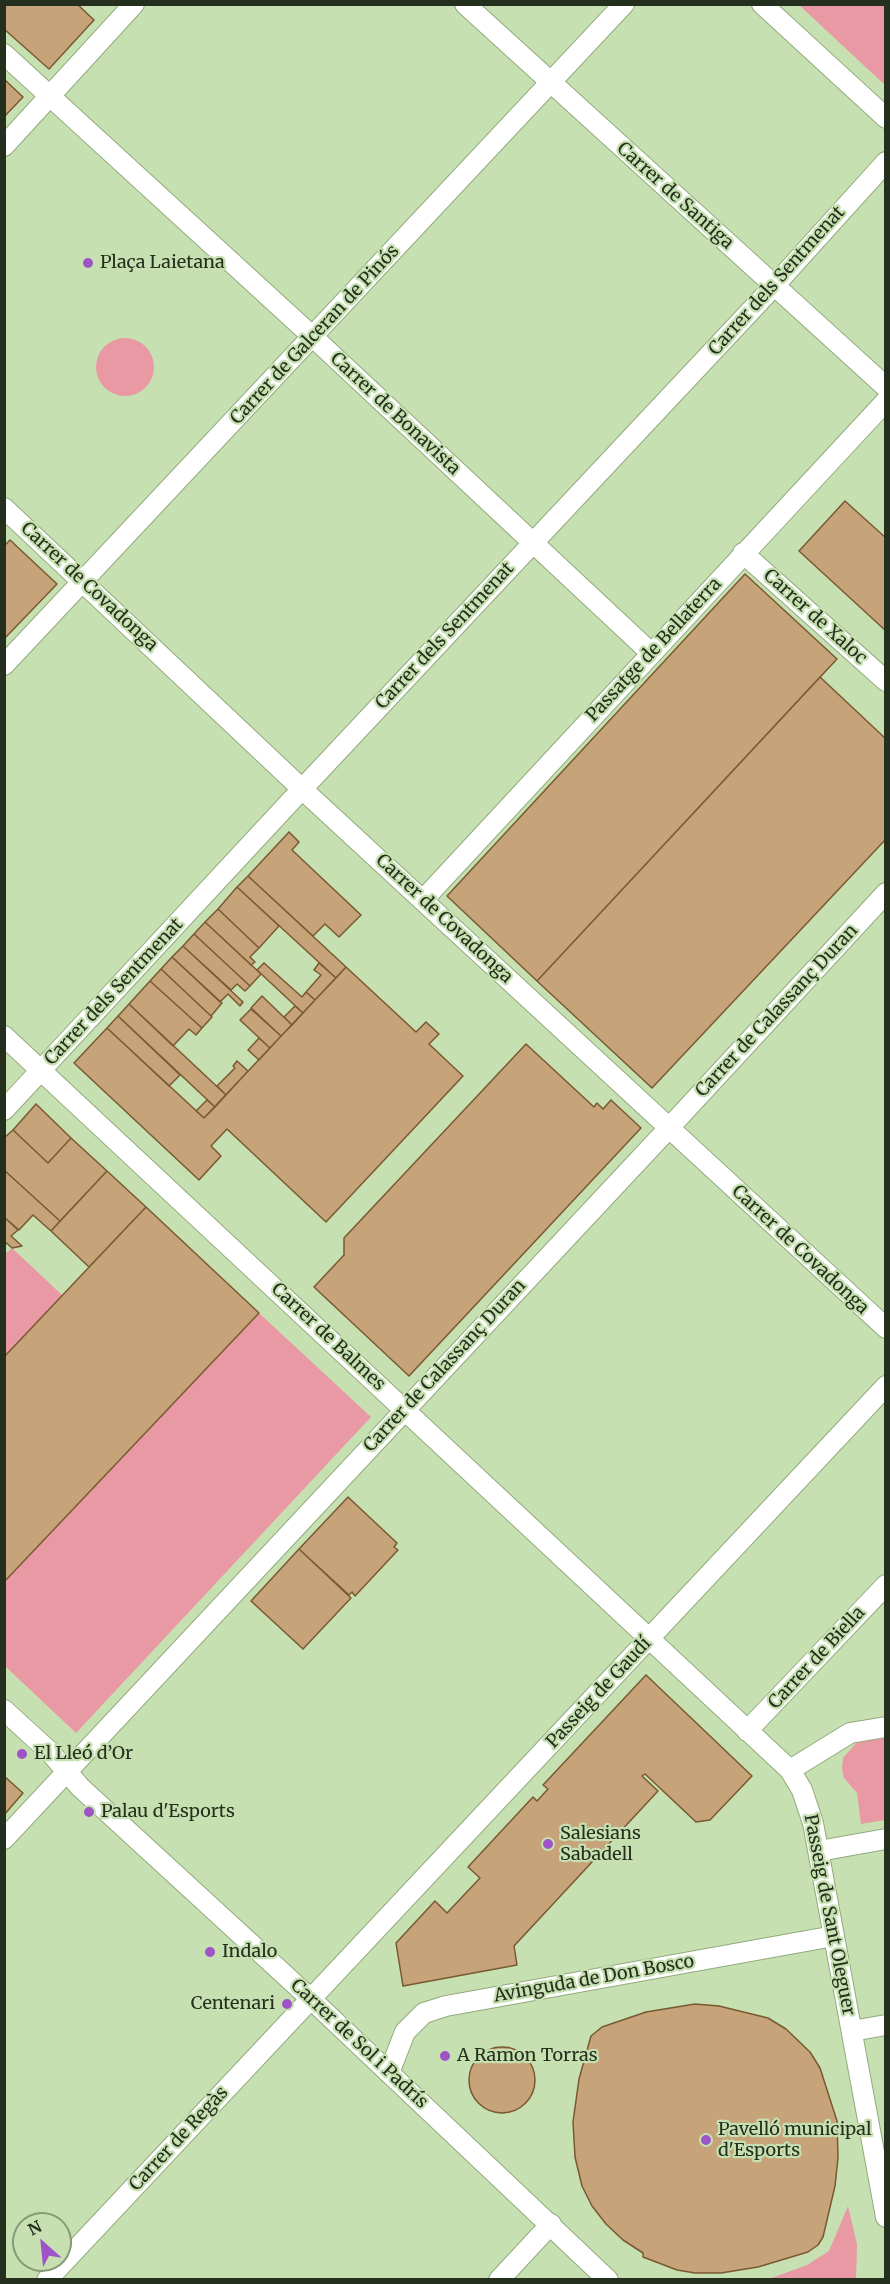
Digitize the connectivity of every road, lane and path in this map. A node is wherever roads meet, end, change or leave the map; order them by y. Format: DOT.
graph roads {
  1 [pos="134,4"];
  2 [pos="465,4"];
  3 [pos="624,4"];
  4 [pos="762,4"];
  5 [pos="4,54"];
  6 [pos="550,82"];
  7 [pos="51,97"];
  8 [pos="885,118"];
  9 [pos="4,146"];
  10 [pos="885,162"];
  11 [pos="774,286"];
  12 [pos="314,337"];
  13 [pos="885,387"];
  14 [pos="885,401"];
  15 [pos="4,508"];
  16 [pos="532,544"];
  17 [pos="743,554"];
  18 [pos="83,582"];
  19 [pos="651,653"];
  20 [pos="4,665"];
  21 [pos="885,681"];
  22 [pos="302,789"];
  23 [pos="885,893"];
  24 [pos="423,900"];
  25 [pos="4,1036"];
  26 [pos="42,1071"];
  27 [pos="4,1110"];
  28 [pos="668,1129"];
  29 [pos="885,1328"];
  30 [pos="885,1386"];
  31 [pos="405,1409"];
  32 [pos="885,1584"];
  33 [pos="885,1603"];
  34 [pos="865,1607"];
  35 [pos="649,1640"];
  36 [pos="4,1710"];
  37 [pos="885,1727"];
  38 [pos="747,1731"];
  39 [pos="790,1770"];
  40 [pos="67,1771"];
  41 [pos="4,1839"];
  42 [pos="885,1839"];
  43 [pos="819,1851"];
  44 [pos="834,1936"];
  45 [pos="311,1999"];
  46 [pos="885,2025"];
  47 [pos="852,2031"];
  48 [pos="388,2073"];
  49 [pos="880,2147"];
  50 [pos="885,2217"];
  51 [pos="550,2224"];
  52 [pos="48,2280"];
  53 [pos="499,2280"];
  54 [pos="608,2280"];
  1 -- 7 [label="street"];
  2 -- 6 [label="street, Carrer de Santiga"];
  3 -- 6 [label="street, Carrer de Galceran de Pinós"];
  4 -- 8 [label="street"];
  5 -- 7 [label="street, Carrer de Bonavista"];
  6 -- 11 [label="street, Carrer de Santiga"];
  6 -- 12 [label="street, Carrer de Galceran de Pinós"];
  7 -- 9 [label="street"];
  7 -- 12 [label="street, Carrer de Bonavista"];
  10 -- 11 [label="street, Carrer dels Sentmenat"];
  11 -- 13 [label="street, Carrer de Santiga"];
  11 -- 16 [label="street, Carrer dels Sentmenat"];
  12 -- 16 [label="street, Carrer de Bonavista"];
  12 -- 18 [label="street, Carrer de Galceran de Pinós"];
  14 -- 17 [label="street, Passatge de Bellaterra"];
  15 -- 18 [label="street, Carrer de Covadonga"];
  16 -- 19 [label="street, Carrer de Bonavista"];
  16 -- 22 [label="street, Carrer dels Sentmenat"];
  17 -- 19 [label="street, Passatge de Bellaterra"];
  17 -- 21 [label="street, Carrer de Xaloc"];
  18 -- 20 [label="street, Carrer de Galceran de Pinós"];
  18 -- 22 [label="street, Carrer de Covadonga"];
  19 -- 24 [label="street, Passatge de Bellaterra"];
  22 -- 24 [label="street, Carrer de Covadonga"];
  22 -- 26 [label="street, Carrer dels Sentmenat"];
  23 -- 28 [label="street, Carrer de Calassanç Duran"];
  24 -- 28 [label="street, Carrer de Covadonga"];
  25 -- 26 [label="street, Carrer de Balmes"];
  26 -- 27 [label="street, Carrer dels Sentmenat"];
  26 -- 31 [label="street, Carrer de Balmes"];
  28 -- 29 [label="street, Carrer de Covadonga"];
  28 -- 31 [label="street, Carrer de Calassanç Duran"];
  30 -- 35 [label="street, Passeig de Gaudí"];
  31 -- 35 [label="street, Carrer de Balmes"];
  31 -- 40 [label="street, Carrer de Calassanç Duran"];
  32 -- 34 [label="street, Carrer de Biella"];
  33 -- 34 [label="street"];
  34 -- 38 [label="street, Carrer de Biella"];
  35 -- 38 [label="street, Passeig de Sant Oleguer"];
  35 -- 45 [label="street, Passeig de Gaudí"];
  36 -- 40 [label="street, Carrer de Sol i Padrís"];
  37 -- 39 [label="street"];
  38 -- 39 [label="street, Passeig de Sant Oleguer"];
  39 -- 43 [label="street, Passeig de Sant Oleguer"];
  40 -- 41 [label="street, Carrer de Calassanç Duran"];
  40 -- 45 [label="street, Carrer de Sol i Padrís"];
  42 -- 43 [label="street"];
  43 -- 44 [label="street, Passeig de Sant Oleguer"];
  44 -- 47 [label="street, Passeig de Sant Oleguer"];
  44 -- 48 [label="street, Avinguda de Don Bosco"];
  45 -- 48 [label="street, Carrer de Sol i Padrís"];
  45 -- 52 [label="street, Carrer de Regàs"];
  46 -- 47 [label="street"];
  47 -- 49 [label="street, Passeig de Sant Oleguer"];
  48 -- 51 [label="street, Carrer de Sol i Padrís"];
  49 -- 50 [label="street, Passeig de Sant Oleguer"];
  51 -- 53 [label="street"];
  51 -- 54 [label="street, Carrer de Sol i Padrís"];
}
